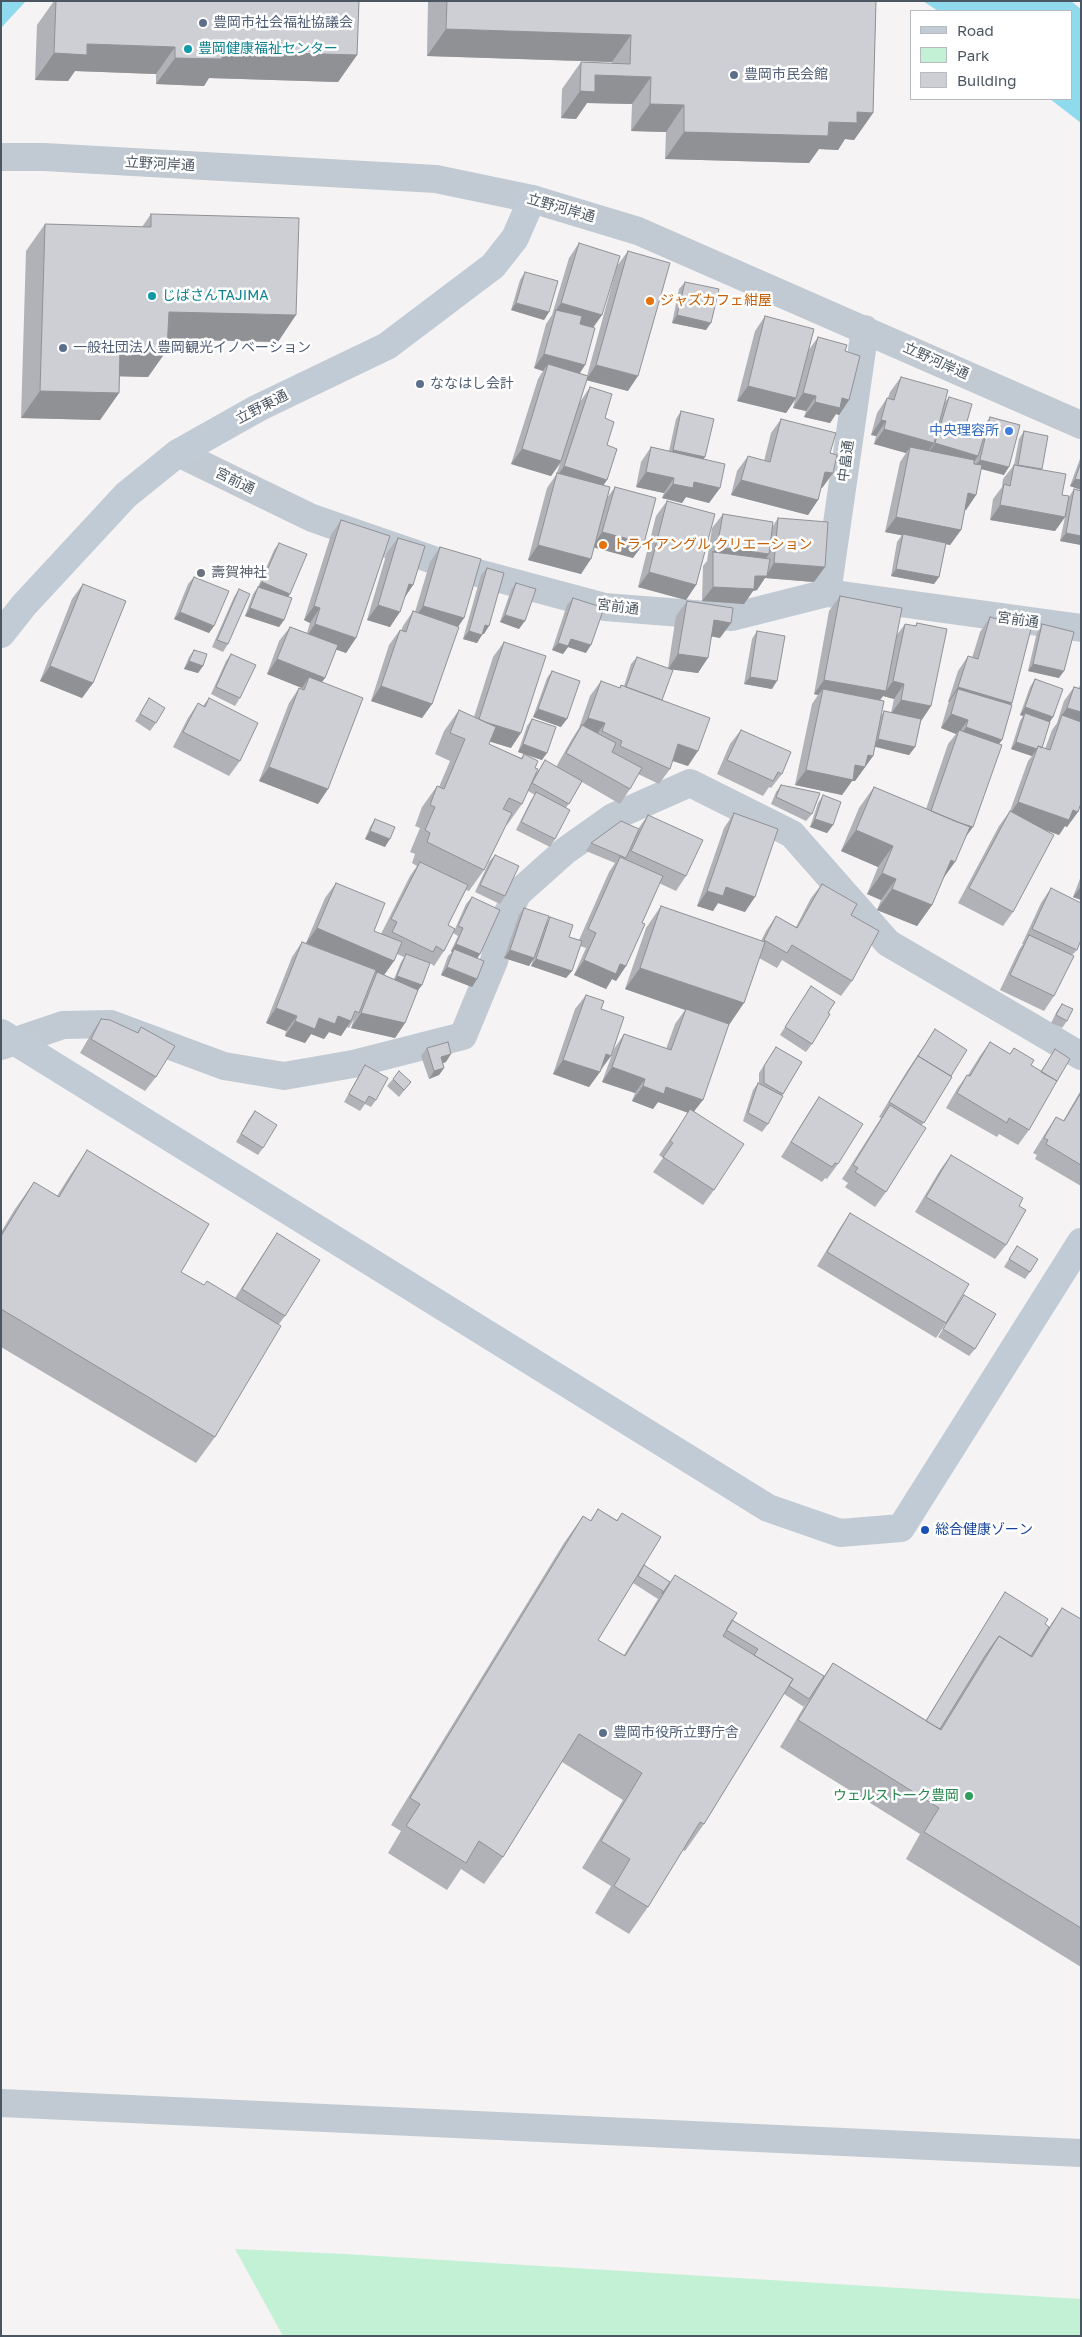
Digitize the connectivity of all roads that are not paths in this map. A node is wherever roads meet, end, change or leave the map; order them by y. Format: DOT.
graph roads {
  1 [pos="1,157"];
  2 [pos="532,199"];
  3 [pos="865,329"];
  4 [pos="1081,425"];
  5 [pos="178,453"];
  6 [pos="827,593"];
  7 [pos="1081,628"];
  8 [pos="1,634"];
  9 [pos="5,1040"];
  10 [pos="1081,1056"];
  11 [pos="1081,1242"];
  12 [pos="1,2103"];
  13 [pos="1081,2153"];
  1 -- 2 [label="street, 立野河岸通"];
  2 -- 3 [label="street, 立野河岸通"];
  2 -- 5 [label="street, 立野東通"];
  3 -- 4 [label="street, 立野河岸通"];
  3 -- 6 [label="street, 中畠通"];
  5 -- 6 [label="street, 宮前通"];
  5 -- 8 [label="street, 立野東通"];
  6 -- 7 [label="street, 宮前通"];
  9 -- 10 [label="street"];
  9 -- 11 [label="street"];
  12 -- 13 [label="street"];
}
